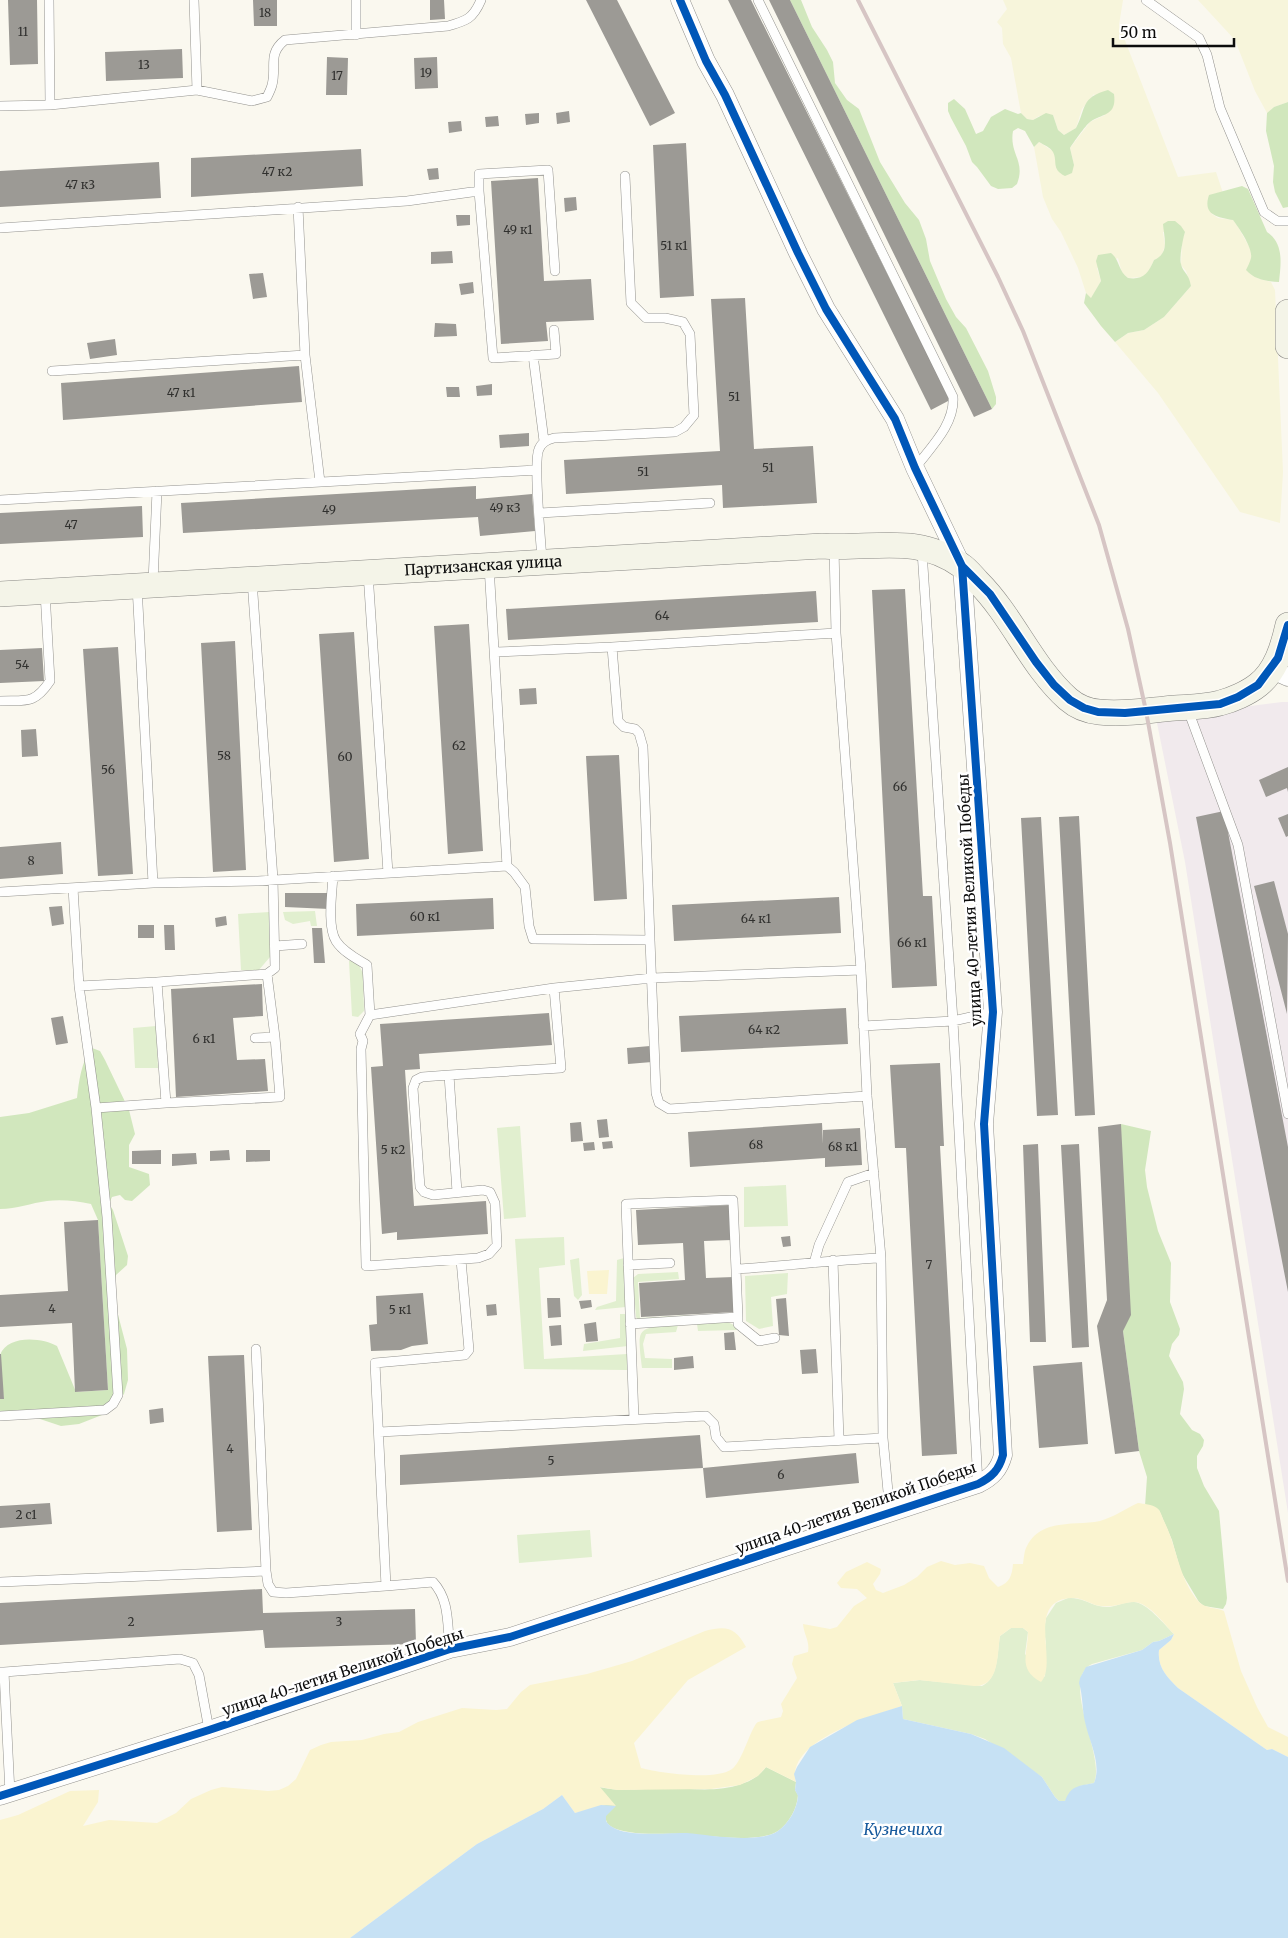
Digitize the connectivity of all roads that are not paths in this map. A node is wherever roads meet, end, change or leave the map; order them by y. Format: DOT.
graph roads {
  1 [pos="49,0"];
  2 [pos="194,0"];
  3 [pos="356,0"];
  4 [pos="481,0"];
  5 [pos="680,0"];
  6 [pos="758,0"];
  7 [pos="1146,0"];
  8 [pos="356,35"];
  9 [pos="197,90"];
  10 [pos="50,105"];
  11 [pos="0,106"];
  12 [pos="625,176"];
  13 [pos="479,191"];
  14 [pos="298,207"];
  15 [pos="1288,221"];
  16 [pos="0,228"];
  17 [pos="556,271"];
  18 [pos="1288,312"];
  19 [pos="554,330"];
  20 [pos="1288,346"];
  21 [pos="305,355"];
  22 [pos="533,355"];
  23 [pos="52,371"];
  24 [pos="544,442"];
  25 [pos="915,468"];
  26 [pos="537,470"];
  27 [pos="320,482"];
  28 [pos="156,491"];
  29 [pos="0,500"];
  30 [pos="710,504"];
  31 [pos="540,513"];
  32 [pos="834,547"];
  33 [pos="921,548"];
  34 [pos="543,563"];
  35 [pos="490,566"];
  36 [pos="962,566"];
  37 [pos="368,573"];
  38 [pos="252,579"];
  39 [pos="145,586"];
  40 [pos="45,591"];
  41 [pos="0,594"];
  42 [pos="1288,626"];
  43 [pos="836,634"];
  44 [pos="612,647"];
  45 [pos="496,652"];
  46 [pos="1279,673"];
  47 [pos="0,701"];
  48 [pos="1187,707"];
  49 [pos="507,866"];
  50 [pos="388,873"];
  51 [pos="333,876"];
  52 [pos="273,879"];
  53 [pos="154,883"];
  54 [pos="73,888"];
  55 [pos="0,892"];
  56 [pos="650,940"];
  57 [pos="302,944"];
  58 [pos="274,946"];
  59 [pos="861,970"];
  60 [pos="267,974"];
  61 [pos="652,978"];
  62 [pos="157,982"];
  63 [pos="79,986"];
  64 [pos="554,988"];
  65 [pos="993,1012"];
  66 [pos="370,1015"];
  67 [pos="953,1021"];
  68 [pos="863,1026"];
  69 [pos="275,1037"];
  70 [pos="255,1038"];
  71 [pos="449,1075"];
  72 [pos="867,1096"];
  73 [pos="166,1103"];
  74 [pos="96,1108"];
  75 [pos="1288,1114"];
  76 [pos="874,1173"];
  77 [pos="457,1192"];
  78 [pos="881,1258"];
  79 [pos="461,1260"];
  80 [pos="833,1260"];
  81 [pos="670,1262"];
  82 [pos="814,1262"];
  83 [pos="628,1265"];
  84 [pos="737,1270"];
  85 [pos="738,1317"];
  86 [pos="630,1324"];
  87 [pos="774,1338"];
  88 [pos="256,1349"];
  89 [pos="0,1416"];
  90 [pos="634,1420"];
  91 [pos="378,1432"];
  92 [pos="883,1438"];
  93 [pos="839,1440"];
  94 [pos="978,1484"];
  95 [pos="890,1513"];
  96 [pos="266,1571"];
  97 [pos="0,1582"];
  98 [pos="386,1586"];
  99 [pos="450,1649"];
  100 [pos="2,1672"];
  101 [pos="209,1730"];
  102 [pos="5,1795"];
  1 -- 10 [label="lane"];
  2 -- 9 [label="lane"];
  3 -- 8 [label="lane"];
  4 -- 8 [label="lane"];
  5 -- 25 [label="street"];
  6 -- 25 [label="lane"];
  7 -- 15 [label="lane"];
  8 -- 9 [label="lane"];
  9 -- 10 [label="lane"];
  10 -- 11 [label="lane"];
  12 -- 24 [label="lane"];
  13 -- 14 [label="lane"];
  13 -- 17 [label="lane"];
  13 -- 22 [label="lane"];
  14 -- 16 [label="lane"];
  14 -- 21 [label="lane"];
  18 -- 20 [label="street"];
  19 -- 22 [label="lane"];
  21 -- 23 [label="lane"];
  21 -- 27 [label="lane"];
  22 -- 24 [label="lane"];
  24 -- 26 [label="lane"];
  25 -- 36 [label="street"];
  26 -- 27 [label="lane"];
  26 -- 31 [label="lane"];
  27 -- 28 [label="lane"];
  28 -- 29 [label="lane"];
  28 -- 39 [label="lane"];
  30 -- 31 [label="lane"];
  31 -- 34 [label="lane"];
  32 -- 33 [label="street, Партизанская улица"];
  32 -- 34 [label="street, Партизанская улица"];
  32 -- 43 [label="lane"];
  33 -- 36 [label="street, Партизанская улица"];
  33 -- 67 [label="lane"];
  34 -- 35 [label="street, Партизанская улица"];
  35 -- 37 [label="street, Партизанская улица"];
  35 -- 45 [label="lane"];
  36 -- 48 [label="street, Партизанская улица"];
  36 -- 65 [label="street, улица 40-летия Великой Победы"];
  37 -- 38 [label="street, Партизанская улица"];
  37 -- 50 [label="lane"];
  38 -- 39 [label="street, Партизанская улица"];
  38 -- 52 [label="lane"];
  39 -- 40 [label="street, Партизанская улица"];
  39 -- 53 [label="lane"];
  40 -- 41 [label="street, Партизанская улица"];
  40 -- 47 [label="lane"];
  42 -- 46 [label="street, Партизанская улица"];
  43 -- 44 [label="lane"];
  43 -- 59 [label="lane"];
  44 -- 45 [label="lane"];
  44 -- 56 [label="lane"];
  45 -- 49 [label="lane"];
  46 -- 48 [label="street, Партизанская улица"];
  48 -- 75 [label="lane"];
  49 -- 50 [label="lane"];
  49 -- 56 [label="lane"];
  50 -- 51 [label="lane"];
  51 -- 52 [label="lane"];
  51 -- 66 [label="lane"];
  52 -- 53 [label="lane"];
  52 -- 58 [label="lane"];
  53 -- 54 [label="lane"];
  54 -- 55 [label="lane"];
  54 -- 63 [label="lane"];
  56 -- 61 [label="lane"];
  57 -- 58 [label="lane"];
  58 -- 60 [label="lane"];
  59 -- 61 [label="lane"];
  59 -- 68 [label="lane"];
  60 -- 62 [label="lane"];
  60 -- 69 [label="lane"];
  61 -- 64 [label="lane"];
  61 -- 72 [label="lane"];
  62 -- 63 [label="lane"];
  62 -- 73 [label="lane"];
  63 -- 74 [label="lane"];
  64 -- 66 [label="lane"];
  64 -- 71 [label="lane"];
  65 -- 67 [label="lane"];
  65 -- 94 [label="street, улица 40-летия Великой Победы"];
  66 -- 79 [label="lane"];
  67 -- 68 [label="lane"];
  67 -- 94 [label="lane"];
  68 -- 72 [label="lane"];
  69 -- 70 [label="lane"];
  69 -- 73 [label="lane"];
  71 -- 77 [label="lane"];
  71 -- 77 [label="lane"];
  72 -- 76 [label="lane"];
  73 -- 74 [label="lane"];
  74 -- 89 [label="lane"];
  76 -- 78 [label="lane"];
  76 -- 82 [label="lane"];
  77 -- 79 [label="lane"];
  78 -- 80 [label="lane"];
  78 -- 92 [label="lane"];
  79 -- 91 [label="lane"];
  80 -- 82 [label="lane"];
  80 -- 93 [label="lane"];
  81 -- 83 [label="lane"];
  82 -- 84 [label="lane"];
  83 -- 84 [label="lane"];
  83 -- 86 [label="lane"];
  84 -- 85 [label="lane"];
  85 -- 86 [label="lane"];
  85 -- 87 [label="lane"];
  86 -- 90 [label="lane"];
  88 -- 96 [label="lane"];
  90 -- 91 [label="lane"];
  90 -- 93 [label="lane"];
  91 -- 98 [label="lane"];
  92 -- 93 [label="lane"];
  92 -- 95 [label="lane"];
  94 -- 95 [label="street, улица 40-летия Великой Победы"];
  95 -- 99 [label="street, улица 40-летия Великой Победы"];
  96 -- 97 [label="lane"];
  96 -- 98 [label="lane"];
  98 -- 99 [label="lane"];
  99 -- 101 [label="street, улица 40-летия Великой Победы"];
  100 -- 101 [label="lane"];
  100 -- 102 [label="lane"];
  101 -- 102 [label="street, улица 40-летия Великой Победы"];
}
